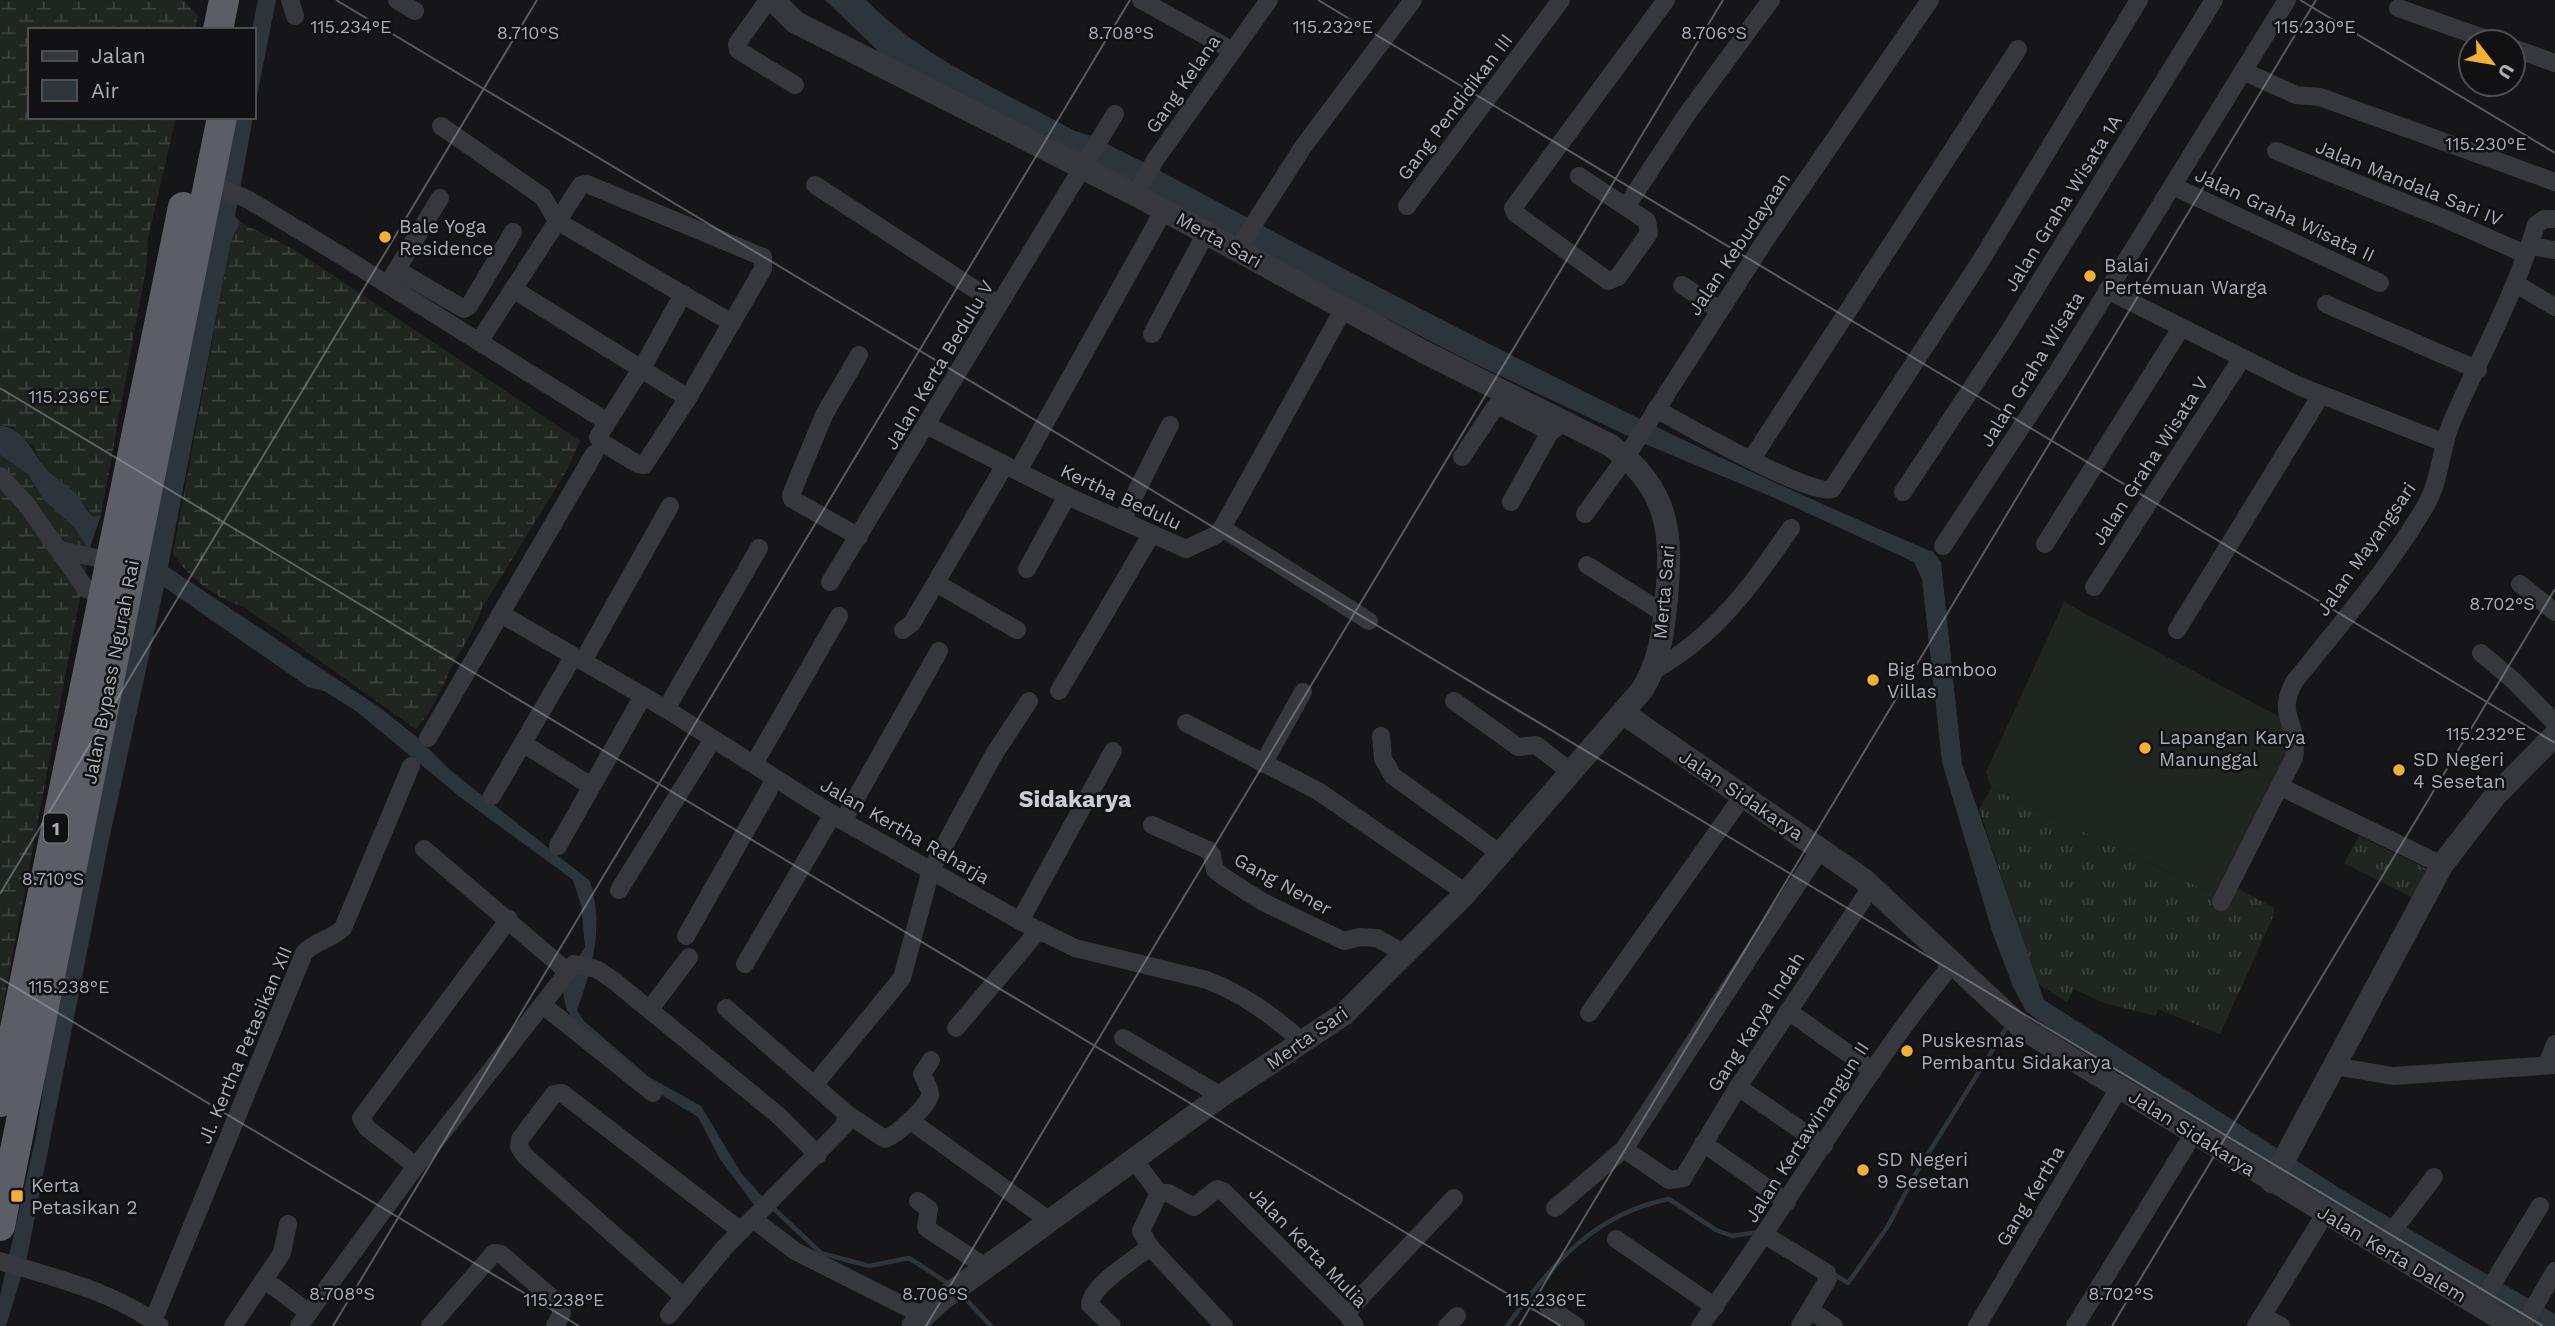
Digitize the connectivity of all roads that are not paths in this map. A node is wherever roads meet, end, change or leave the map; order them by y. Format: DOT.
graph roads {
  1 [pos="225,0"];
  2 [pos="245,0"];
  3 [pos="397,0"];
  4 [pos="770,0"];
  5 [pos="1141,0"];
  6 [pos="1269,0"];
  7 [pos="1412,0"];
  8 [pos="1561,0"];
  9 [pos="1666,0"];
  10 [pos="1771,0"];
  11 [pos="1930,0"];
  12 [pos="2139,0"];
  13 [pos="2214,0"];
  14 [pos="2287,0"];
  15 [pos="2398,8"];
  16 [pos="415,11"];
  17 [pos="218,28"];
  18 [pos="239,28"];
  19 [pos="2457,29"];
  20 [pos="2018,49"];
  21 [pos="1233,51"];
  22 [pos="2527,53"];
  23 [pos="2555,63"];
  24 [pos="2243,71"];
  25 [pos="795,85"];
  26 [pos="1115,114"];
  27 [pos="201,119"];
  28 [pos="222,119"];
  29 [pos="441,126"];
  30 [pos="2276,152"];
  31 [pos="1083,167"];
  32 [pos="1579,176"];
  33 [pos="2555,182"];
  34 [pos="214,185"];
  35 [pos="815,185"];
  36 [pos="2173,186"];
  37 [pos="1138,193"];
  38 [pos="440,198"];
  39 [pos="1407,206"];
  40 [pos="1626,207"];
  41 [pos="1164,210"];
  42 [pos="2555,219"];
  43 [pos="557,221"];
  44 [pos="513,232"];
  45 [pos="1206,233"];
  46 [pos="1238,247"];
  47 [pos="2527,250"];
  48 [pos="2555,250"];
  49 [pos="397,270"];
  50 [pos="2380,283"];
  51 [pos="2516,284"];
  52 [pos="1682,285"];
  53 [pos="387,287"];
  54 [pos="513,289"];
  55 [pos="2107,290"];
  56 [pos="683,293"];
  57 [pos="2326,304"];
  58 [pos="999,305"];
  59 [pos="2555,307"];
  60 [pos="1344,308"];
  61 [pos="1719,310"];
  62 [pos="732,323"];
  63 [pos="2182,328"];
  64 [pos="1152,334"];
  65 [pos="480,340"];
  66 [pos="859,355"];
  67 [pos="2242,358"];
  68 [pos="639,370"];
  69 [pos="2478,370"];
  70 [pos="2320,395"];
  71 [pos="688,398"];
  72 [pos="1653,413"];
  73 [pos="606,421"];
  74 [pos="926,425"];
  75 [pos="1170,425"];
  76 [pos="1557,427"];
  77 [pos="2445,443"];
  78 [pos="1630,450"];
  79 [pos="594,454"];
  80 [pos="1462,457"];
  81 [pos="1752,460"];
  82 [pos="1013,464"];
  83 [pos="0,476"];
  84 [pos="1903,492"];
  85 [pos="1067,496"];
  86 [pos="1511,502"];
  87 [pos="670,506"];
  88 [pos="1585,514"];
  89 [pos="1122,520"];
  90 [pos="130,521"];
  91 [pos="1222,528"];
  92 [pos="1791,528"];
  93 [pos="1151,535"];
  94 [pos="859,537"];
  95 [pos="2045,544"];
  96 [pos="1943,546"];
  97 [pos="759,548"];
  98 [pos="59,551"];
  99 [pos="118,562"];
  100 [pos="1587,565"];
  101 [pos="1027,569"];
  102 [pos="830,582"];
  103 [pos="936,583"];
  104 [pos="2521,584"];
  105 [pos="2094,587"];
  106 [pos="104,596"];
  107 [pos="2555,612"];
  108 [pos="501,614"];
  109 [pos="1665,614"];
  110 [pos="839,616"];
  111 [pos="1368,621"];
  112 [pos="1017,629"];
  113 [pos="903,630"];
  114 [pos="2178,630"];
  115 [pos="939,651"];
  116 [pos="2480,653"];
  117 [pos="578,659"];
  118 [pos="1653,671"];
  119 [pos="1059,691"];
  120 [pos="1303,692"];
  121 [pos="643,696"];
  122 [pos="1029,701"];
  123 [pos="1454,701"];
  124 [pos="666,709"];
  125 [pos="1623,713"];
  126 [pos="1186,723"];
  127 [pos="2555,723"];
  128 [pos="2555,735"];
  129 [pos="1381,736"];
  130 [pos="428,738"];
  131 [pos="713,739"];
  132 [pos="524,744"];
  133 [pos="1113,751"];
  134 [pos="754,764"];
  135 [pos="1263,764"];
  136 [pos="411,766"];
  137 [pos="1571,772"];
  138 [pos="775,779"];
  139 [pos="591,786"];
  140 [pos="2281,787"];
  141 [pos="492,796"];
  142 [pos="1742,797"];
  143 [pos="838,817"];
  144 [pos="1152,825"];
  145 [pos="558,846"];
  146 [pos="1821,848"];
  147 [pos="424,849"];
  148 [pos="1501,854"];
  149 [pos="2442,865"];
  150 [pos="931,870"];
  151 [pos="1872,886"];
  152 [pos="619,890"];
  153 [pos="1466,893"];
  154 [pos="2221,902"];
  155 [pos="509,919"];
  156 [pos="1020,920"];
  157 [pos="1039,930"];
  158 [pos="685,936"];
  159 [pos="1407,955"];
  160 [pos="689,957"];
  161 [pos="1953,962"];
  162 [pos="745,964"];
  163 [pos="571,968"];
  164 [pos="544,1006"];
  165 [pos="726,1007"];
  166 [pos="650,1009"];
  167 [pos="1788,1012"];
  168 [pos="1589,1013"];
  169 [pos="956,1028"];
  170 [pos="1123,1038"];
  171 [pos="1304,1043"];
  172 [pos="2555,1044"];
  173 [pos="1170,1053"];
  174 [pos="931,1060"];
  175 [pos="2551,1065"];
  176 [pos="2334,1066"];
  177 [pos="1873,1071"];
  178 [pos="815,1084"];
  179 [pos="1738,1087"];
  180 [pos="2119,1088"];
  181 [pos="653,1093"];
  182 [pos="1226,1093"];
  183 [pos="0,1102"];
  184 [pos="847,1114"];
  185 [pos="919,1127"];
  186 [pos="2194,1133"];
  187 [pos="1703,1143"];
  188 [pos="1824,1146"];
  189 [pos="1624,1149"];
  190 [pos="818,1155"];
  191 [pos="1133,1160"];
  192 [pos="416,1166"];
  193 [pos="2434,1177"];
  194 [pos="2274,1179"];
  195 [pos="1159,1193"];
  196 [pos="1454,1198"];
  197 [pos="918,1200"];
  198 [pos="1787,1202"];
  199 [pos="2540,1206"];
  200 [pos="1555,1209"];
  201 [pos="2325,1214"];
  202 [pos="757,1215"];
  203 [pos="1050,1221"];
  204 [pos="288,1224"];
  205 [pos="0,1226"];
  206 [pos="1765,1235"];
  207 [pos="1616,1239"];
  208 [pos="2383,1244"];
  209 [pos="1150,1247"];
  210 [pos="2,1262"];
  211 [pos="2555,1270"];
  212 [pos="980,1272"];
  213 [pos="265,1280"];
  214 [pos="684,1297"];
  215 [pos="2481,1303"];
  216 [pos="1548,1307"];
  217 [pos="1715,1307"];
  218 [pos="1810,1310"];
  219 [pos="926,1314"];
  220 [pos="669,1315"];
  221 [pos="304,1319"];
  222 [pos="1351,1320"];
  223 [pos="2259,1321"];
  224 [pos="157,1323"];
  225 [pos="2520,1325"];
  226 [pos="233,1326"];
  227 [pos="430,1326"];
  228 [pos="555,1326"];
  229 [pos="1112,1326"];
  230 [pos="1224,1326"];
  231 [pos="1576,1326"];
  232 [pos="1700,1326"];
  233 [pos="1800,1326"];
  234 [pos="1834,1326"];
  235 [pos="1977,1326"];
  236 [pos="2075,1326"];
  237 [pos="2281,1326"];
  1 -- 17 [label="highway"];
  2 -- 18 [label="highway"];
  3 -- 16 [label="street"];
  4 -- 25 [label="street"];
  4 -- 31 [label="street, Merta Sari"];
  5 -- 21 [label="street"];
  6 -- 21 [label="street, Gang Kelana"];
  7 -- 46 [label="street"];
  8 -- 39 [label="street, Gang Pendidikan III"];
  9 -- 40 [label="street"];
  10 -- 40 [label="street"];
  11 -- 61 [label="street, Jalan Kebudayaan"];
  12 -- 81 [label="street"];
  13 -- 84 [label="street, Jalan Graha Wisata 1A"];
  14 -- 24 [label="street, Jalan Graha Wisata"];
  15 -- 19 [label="street"];
  20 -- 81 [label="street"];
  21 -- 37 [label="street, Gang Kelana"];
  22 -- 23 [label="street"];
  24 -- 33 [label="street"];
  24 -- 36 [label="street, Jalan Graha Wisata"];
  26 -- 31 [label="street, Jalan Kerta Bedulu V"];
  27 -- 90 [label="highway, Jalan Bypass Ngurah Rai / 1"];
  28 -- 34 [label="highway, Jalan Bypass Ngurah Rai / 1"];
  29 -- 43 [label="street"];
  30 -- 47 [label="street, Jalan Mandala Sari IV"];
  31 -- 37 [label="street, Merta Sari"];
  31 -- 58 [label="street, Jalan Kerta Bedulu V"];
  32 -- 40 [label="street"];
  34 -- 53 [label="street"];
  34 -- 90 [label="highway, Jalan Bypass Ngurah Rai / 1"];
  35 -- 58 [label="street"];
  36 -- 50 [label="street, Jalan Graha Wisata II"];
  36 -- 55 [label="street, Jalan Graha Wisata"];
  37 -- 41 [label="street, Merta Sari"];
  38 -- 49 [label="street"];
  41 -- 45 [label="street, Merta Sari"];
  41 -- 82 [label="street"];
  42 -- 47 [label="street, Jalan Mayangsari"];
  43 -- 54 [label="street"];
  43 -- 56 [label="street"];
  43 -- 62 [label="street"];
  44 -- 49 [label="street"];
  45 -- 46 [label="street, Merta Sari"];
  45 -- 64 [label="street"];
  46 -- 60 [label="street, Merta Sari"];
  47 -- 48 [label="street, Jalan Mandala Sari IV"];
  47 -- 51 [label="street, Jalan Mayangsari"];
  49 -- 53 [label="street"];
  51 -- 59 [label="street"];
  51 -- 69 [label="street, Jalan Mayangsari"];
  52 -- 61 [label="street"];
  53 -- 65 [label="street"];
  54 -- 65 [label="street"];
  54 -- 68 [label="street"];
  55 -- 63 [label="street"];
  55 -- 96 [label="street, Jalan Graha Wisata"];
  56 -- 62 [label="street"];
  56 -- 68 [label="street"];
  57 -- 69 [label="street"];
  58 -- 74 [label="street, Jalan Kerta Bedulu V"];
  60 -- 76 [label="street, Merta Sari"];
  60 -- 91 [label="street, Kertha Bedulu"];
  61 -- 72 [label="street, Jalan Kebudayaan"];
  62 -- 71 [label="street"];
  63 -- 67 [label="street"];
  63 -- 95 [label="street"];
  65 -- 73 [label="street"];
  66 -- 94 [label="street"];
  67 -- 70 [label="street"];
  67 -- 105 [label="street, Jalan Graha Wisata V"];
  68 -- 71 [label="street"];
  68 -- 73 [label="street"];
  69 -- 77 [label="street, Jalan Mayangsari"];
  70 -- 77 [label="street"];
  70 -- 114 [label="street"];
  71 -- 73 [label="street"];
  72 -- 78 [label="street, Jalan Kebudayaan"];
  72 -- 81 [label="street"];
  74 -- 82 [label="street, Kertha Bedulu"];
  74 -- 94 [label="street, Jalan Kerta Bedulu V"];
  75 -- 89 [label="street"];
  76 -- 78 [label="street, Merta Sari"];
  76 -- 80 [label="street"];
  76 -- 86 [label="street"];
  77 -- 140 [label="street, Jalan Mayangsari"];
  78 -- 88 [label="street, Jalan Kebudayaan"];
  78 -- 109 [label="street, Merta Sari"];
  79 -- 108 [label="street"];
  82 -- 85 [label="street, Kertha Bedulu"];
  82 -- 103 [label="street"];
  83 -- 98 [label="street"];
  85 -- 89 [label="street, Kertha Bedulu"];
  85 -- 101 [label="street"];
  87 -- 117 [label="street"];
  89 -- 93 [label="street, Kertha Bedulu"];
  90 -- 99 [label="highway, Jalan Bypass Ngurah Rai / 1"];
  91 -- 93 [label="street, Kertha Bedulu"];
  91 -- 111 [label="street"];
  92 -- 118 [label="street"];
  93 -- 119 [label="street"];
  94 -- 102 [label="street, Jalan Kerta Bedulu V"];
  97 -- 124 [label="street"];
  98 -- 99 [label="street"];
  98 -- 106 [label="street"];
  99 -- 106 [label="highway, Jalan Bypass Ngurah Rai / 1"];
  99 -- 205 [label="highway, Jalan Bypass Ngurah Rai / 1"];
  100 -- 109 [label="street"];
  103 -- 112 [label="street"];
  103 -- 113 [label="street"];
  104 -- 107 [label="street"];
  106 -- 183 [label="highway, Jalan Bypass Ngurah Rai / 1"];
  108 -- 117 [label="street, Jalan Kertha Raharja"];
  108 -- 130 [label="street"];
  109 -- 118 [label="street, Merta Sari"];
  110 -- 134 [label="street"];
  115 -- 143 [label="street"];
  116 -- 127 [label="street"];
  117 -- 121 [label="street, Jalan Kertha Raharja"];
  117 -- 132 [label="street"];
  118 -- 125 [label="street, Merta Sari"];
  120 -- 135 [label="street"];
  121 -- 124 [label="street, Jalan Kertha Raharja"];
  121 -- 139 [label="street"];
  122 -- 150 [label="street"];
  123 -- 137 [label="street"];
  124 -- 131 [label="street, Jalan Kertha Raharja"];
  125 -- 137 [label="street, Merta Sari"];
  125 -- 142 [label="street, Jalan Sidakarya"];
  126 -- 135 [label="street"];
  128 -- 149 [label="street, Jalan Sidakarya"];
  129 -- 148 [label="street"];
  131 -- 134 [label="street, Jalan Kertha Raharja"];
  131 -- 152 [label="street"];
  132 -- 139 [label="street"];
  132 -- 141 [label="street"];
  133 -- 156 [label="street"];
  134 -- 138 [label="street, Jalan Kertha Raharja"];
  135 -- 153 [label="street"];
  136 -- 224 [label="street, Jl. Kertha Petasikan XII"];
  137 -- 148 [label="street, Merta Sari"];
  138 -- 143 [label="street, Jalan Kertha Raharja"];
  138 -- 158 [label="street"];
  139 -- 145 [label="street"];
  140 -- 149 [label="street"];
  140 -- 154 [label="street, Jalan Mayangsari"];
  142 -- 146 [label="street, Jalan Sidakarya"];
  142 -- 168 [label="street"];
  143 -- 150 [label="street, Jalan Kertha Raharja"];
  143 -- 162 [label="street"];
  144 -- 159 [label="street, Gang Nener"];
  146 -- 151 [label="street, Jalan Sidakarya"];
  146 -- 189 [label="street"];
  147 -- 155 [label="street"];
  148 -- 153 [label="street, Merta Sari"];
  149 -- 176 [label="street, Jalan Sidakarya"];
  150 -- 156 [label="street, Jalan Kertha Raharja"];
  150 -- 178 [label="street"];
  151 -- 161 [label="street, Jalan Sidakarya"];
  151 -- 167 [label="street, Gang Karya Indah"];
  153 -- 159 [label="street, Merta Sari"];
  155 -- 163 [label="street"];
  155 -- 192 [label="street"];
  156 -- 157 [label="street, Jalan Kertha Raharja"];
  157 -- 169 [label="street"];
  157 -- 171 [label="street, Jalan Kertha Raharja"];
  159 -- 171 [label="street, Merta Sari"];
  160 -- 166 [label="street"];
  161 -- 177 [label="street, Jalan Kertawinangun II"];
  161 -- 180 [label="street, Jalan Sidakarya"];
  163 -- 164 [label="street"];
  163 -- 166 [label="street"];
  164 -- 181 [label="street"];
  164 -- 192 [label="street"];
  165 -- 178 [label="street"];
  166 -- 190 [label="street"];
  167 -- 177 [label="street"];
  167 -- 179 [label="street, Gang Karya Indah"];
  170 -- 182 [label="street"];
  171 -- 182 [label="street, Merta Sari"];
  172 -- 175 [label="street"];
  173 -- 182 [label="street"];
  174 -- 184 [label="street"];
  175 -- 176 [label="street"];
  176 -- 194 [label="street, Jalan Sidakarya"];
  177 -- 188 [label="street, Jalan Kertawinangun II"];
  178 -- 184 [label="street"];
  179 -- 187 [label="street, Gang Karya Indah"];
  179 -- 188 [label="street"];
  180 -- 186 [label="street, Jalan Sidakarya"];
  180 -- 235 [label="street, Gang Kertha"];
  182 -- 191 [label="street, Merta Sari"];
  184 -- 190 [label="street"];
  185 -- 203 [label="street"];
  186 -- 194 [label="street, Jalan Sidakarya"];
  186 -- 236 [label="street"];
  187 -- 189 [label="street, Gang Karya Indah"];
  187 -- 198 [label="street"];
  188 -- 198 [label="street, Jalan Kertawinangun II"];
  189 -- 200 [label="street"];
  190 -- 202 [label="street"];
  191 -- 195 [label="street"];
  191 -- 203 [label="street, Merta Sari"];
  192 -- 221 [label="street"];
  193 -- 208 [label="street"];
  194 -- 201 [label="street, Jalan Kerta Dalem"];
  195 -- 209 [label="street"];
  195 -- 222 [label="street, Jalan Kerta Mulia"];
  196 -- 222 [label="street"];
  197 -- 212 [label="street"];
  198 -- 206 [label="street, Jalan Kertawinangun II"];
  199 -- 215 [label="street"];
  201 -- 208 [label="street, Jalan Kerta Dalem"];
  201 -- 223 [label="street"];
  202 -- 214 [label="street"];
  202 -- 214 [label="street"];
  202 -- 219 [label="street"];
  203 -- 212 [label="street, Merta Sari"];
  204 -- 213 [label="street"];
  206 -- 217 [label="street, Jalan Kertawinangun II"];
  206 -- 218 [label="street"];
  207 -- 217 [label="street"];
  208 -- 215 [label="street, Jalan Kerta Dalem"];
  209 -- 229 [label="street"];
  209 -- 230 [label="street"];
  210 -- 224 [label="street"];
  211 -- 225 [label="street"];
  212 -- 219 [label="street, Merta Sari"];
  213 -- 221 [label="street"];
  213 -- 226 [label="street"];
  214 -- 220 [label="street"];
  215 -- 225 [label="street, Jalan Kerta Dalem"];
  216 -- 231 [label="street"];
  217 -- 232 [label="street, Jalan Kertawinangun II"];
  218 -- 233 [label="street"];
  218 -- 234 [label="street"];
  223 -- 237 [label="street"];
  227 -- 228 [label="street"];
}
